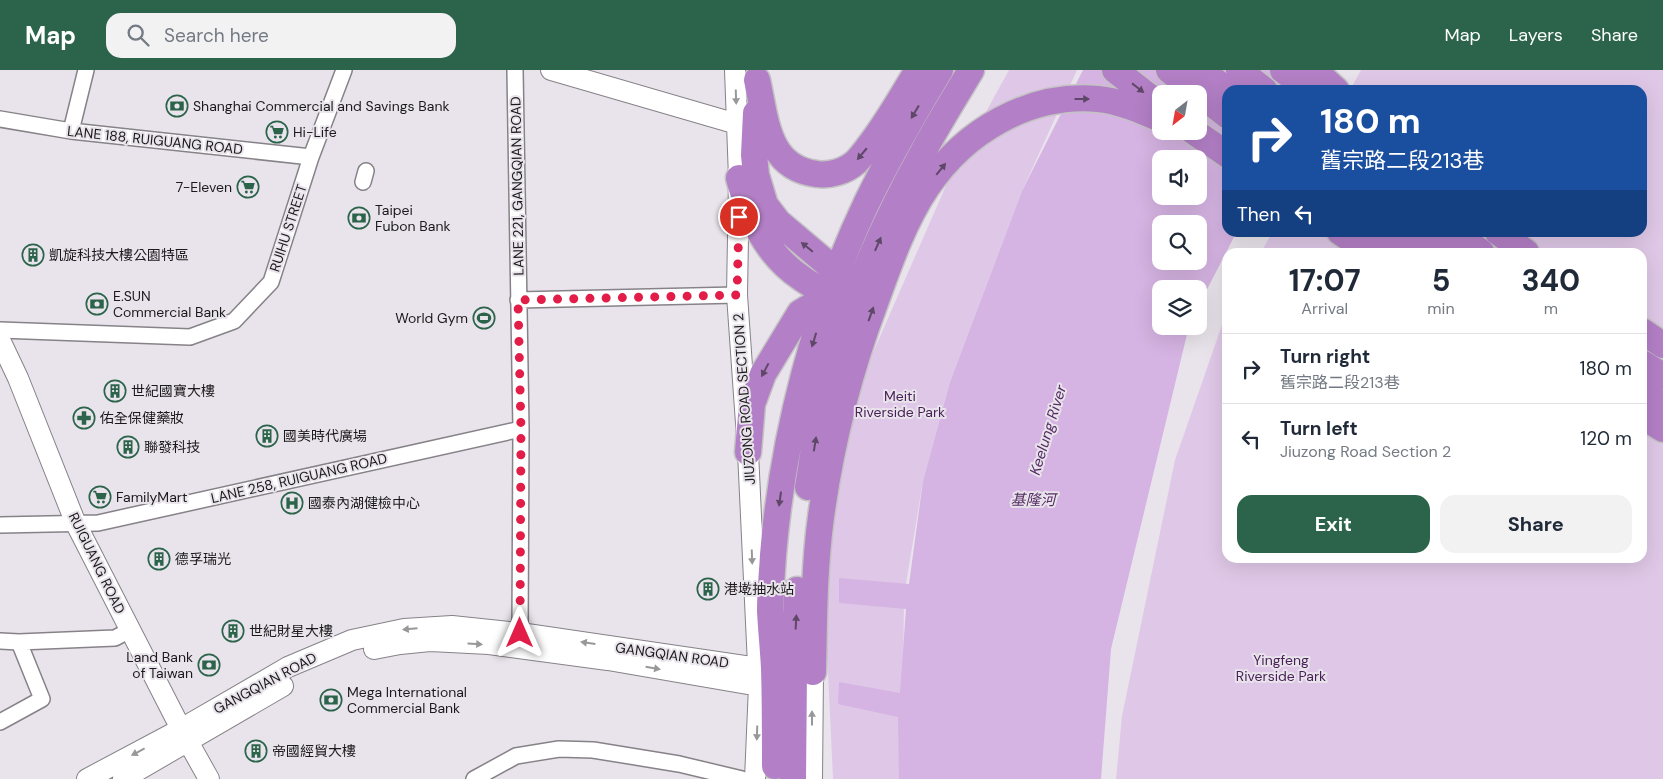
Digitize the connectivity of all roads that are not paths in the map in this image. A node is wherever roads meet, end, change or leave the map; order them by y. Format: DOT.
graph roads {
  1 [pos="86,70"];
  2 [pos="344,70"];
  3 [pos="515,70"];
  4 [pos="551,70"];
  5 [pos="918,70"];
  6 [pos="940,70"];
  7 [pos="971,70"];
  8 [pos="1115,70"];
  9 [pos="1169,70"];
  10 [pos="1202,70"];
  11 [pos="1239,70"];
  12 [pos="1283,70"];
  13 [pos="1314,70"];
  14 [pos="750,73"];
  15 [pos="1258,85"];
  16 [pos="1302,85"];
  17 [pos="1330,85"];
  18 [pos="1222,86"];
  19 [pos="1152,99"];
  20 [pos="1222,111"];
  21 [pos="1152,116"];
  22 [pos="0,119"];
  23 [pos="737,124"];
  24 [pos="71,131"];
  25 [pos="1205,140"];
  26 [pos="1222,151"];
  27 [pos="311,157"];
  28 [pos="740,178"];
  29 [pos="1348,237"];
  30 [pos="1386,237"];
  31 [pos="1422,237"];
  32 [pos="1460,237"];
  33 [pos="1505,237"];
  34 [pos="1510,237"];
  35 [pos="1364,248"];
  36 [pos="1401,248"];
  37 [pos="1437,248"];
  38 [pos="1475,248"];
  39 [pos="1521,248"];
  40 [pos="1523,248"];
  41 [pos="834,283"];
  42 [pos="858,289"];
  43 [pos="737,295"];
  44 [pos="518,300"];
  45 [pos="0,330"];
  46 [pos="1647,334"];
  47 [pos="0,340"];
  48 [pos="1663,345"];
  49 [pos="1647,366"];
  50 [pos="1663,376"];
  51 [pos="1647,395"];
  52 [pos="1663,405"];
  53 [pos="1647,419"];
  54 [pos="521,429"];
  55 [pos="1663,430"];
  56 [pos="1647,433"];
  57 [pos="1663,443"];
  58 [pos="748,452"];
  59 [pos="76,524"];
  60 [pos="0,525"];
  61 [pos="130,630"];
  62 [pos="520,633"];
  63 [pos="0,641"];
  64 [pos="19,642"];
  65 [pos="785,679"];
  66 [pos="0,722"];
  67 [pos="184,736"];
  68 [pos="87,779"];
  69 [pos="123,779"];
  70 [pos="209,779"];
  71 [pos="474,779"];
  72 [pos="742,779"];
  73 [pos="755,779"];
  74 [pos="775,779"];
  75 [pos="793,779"];
  76 [pos="812,779"];
  1 -- 24 [label="street"];
  2 -- 27 [label="street, RUIHU STREET"];
  3 -- 44 [label="street, LANE 221, GANGQIAN ROAD"];
  4 -- 23 [label="street"];
  5 -- 14 [label="highway, one-way"];
  6 -- 41 [label="highway, one-way"];
  42 -- 7 [label="highway, one-way"];
  8 -- 19 [label="highway, one-way"];
  9 -- 20 [label="highway"];
  10 -- 18 [label="highway"];
  11 -- 15 [label="highway"];
  12 -- 16 [label="highway"];
  13 -- 17 [label="highway"];
  14 -- 23 [label="street, JIUZONG ROAD SECTION 2, one-way"];
  41 -- 14 [label="highway, one-way"];
  65 -- 21 [label="highway, one-way"];
  22 -- 24 [label="street, LANE 188, RUIGUANG ROAD"];
  23 -- 28 [label="street, JIUZONG ROAD SECTION 2"];
  24 -- 27 [label="street, LANE 188, RUIGUANG ROAD"];
  25 -- 26 [label="highway"];
  27 -- 45 [label="street, RUIHU STREET"];
  28 -- 41 [label="highway"];
  28 -- 43 [label="street, JIUZONG ROAD SECTION 2"];
  29 -- 35 [label="highway"];
  30 -- 36 [label="highway"];
  31 -- 37 [label="highway"];
  32 -- 38 [label="highway"];
  33 -- 39 [label="highway"];
  34 -- 40 [label="highway"];
  41 -- 42 [label="highway"];
  41 -- 58 [label="highway, one-way"];
  41 -- 65 [label="highway, one-way"];
  65 -- 42 [label="highway, one-way"];
  43 -- 44 [label="street"];
  43 -- 58 [label="street, JIUZONG ROAD SECTION 2"];
  44 -- 54 [label="street, LANE 221, GANGQIAN ROAD"];
  46 -- 48 [label="highway"];
  47 -- 59 [label="street, RUIGUANG ROAD"];
  49 -- 50 [label="highway"];
  51 -- 52 [label="highway"];
  53 -- 55 [label="highway"];
  54 -- 59 [label="street, LANE 258, RUIGUANG ROAD"];
  54 -- 62 [label="street, LANE 221, GANGQIAN ROAD"];
  56 -- 57 [label="highway"];
  58 -- 65 [label="street, JIUZONG ROAD SECTION 2, one-way"];
  59 -- 60 [label="street, LANE 258, RUIGUANG ROAD"];
  59 -- 61 [label="street, RUIGUANG ROAD"];
  61 -- 64 [label="street"];
  61 -- 67 [label="street, RUIGUANG ROAD"];
  65 -- 62 [label="street, GANGQIAN ROAD, one-way"];
  62 -- 67 [label="street, GANGQIAN ROAD, one-way"];
  63 -- 64 [label="street"];
  64 -- 66 [label="street"];
  67 -- 65 [label="street, GANGQIAN ROAD, one-way"];
  65 -- 73 [label="street, one-way"];
  65 -- 74 [label="highway"];
  65 -- 75 [label="highway"];
  76 -- 65 [label="street, one-way"];
  67 -- 68 [label="street, GANGQIAN ROAD, one-way"];
  67 -- 69 [label="street, GANGQIAN ROAD"];
  67 -- 70 [label="street, RUIGUANG ROAD"];
  71 -- 72 [label="street"];
}
